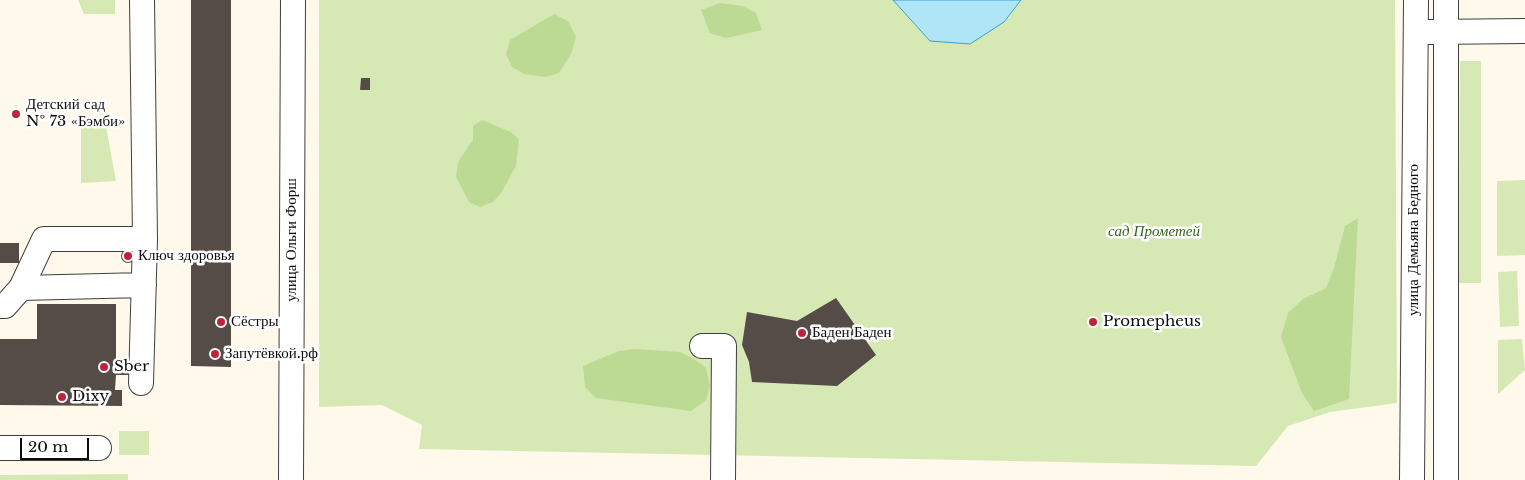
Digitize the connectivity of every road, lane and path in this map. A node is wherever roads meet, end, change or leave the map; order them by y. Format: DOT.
graph roads {
  1 [pos="142,0"];
  2 [pos="293,0"];
  3 [pos="1416,0"];
  4 [pos="1446,0"];
  5 [pos="1525,30"];
  6 [pos="1415,32"];
  7 [pos="1445,32"];
  8 [pos="145,239"];
  9 [pos="144,285"];
  10 [pos="21,288"];
  11 [pos="0,306"];
  12 [pos="702,346"];
  13 [pos="141,383"];
  14 [pos="0,448"];
  15 [pos="99,448"];
  16 [pos="291,480"];
  17 [pos="722,480"];
  18 [pos="1412,480"];
  19 [pos="1446,480"];
  1 -- 8 [label="street"];
  2 -- 16 [label="street, улица Ольги Форш"];
  3 -- 6 [label="street, улица Демьяна Бедного"];
  4 -- 7 [label="street"];
  5 -- 7 [label="street"];
  6 -- 7 [label="street"];
  6 -- 18 [label="street, улица Демьяна Бедного"];
  7 -- 19 [label="street"];
  8 -- 9 [label="street"];
  8 -- 10 [label="street"];
  9 -- 10 [label="street"];
  9 -- 13 [label="street"];
  10 -- 11 [label="street"];
  12 -- 17 [label="street"];
  14 -- 15 [label="street"];
}
